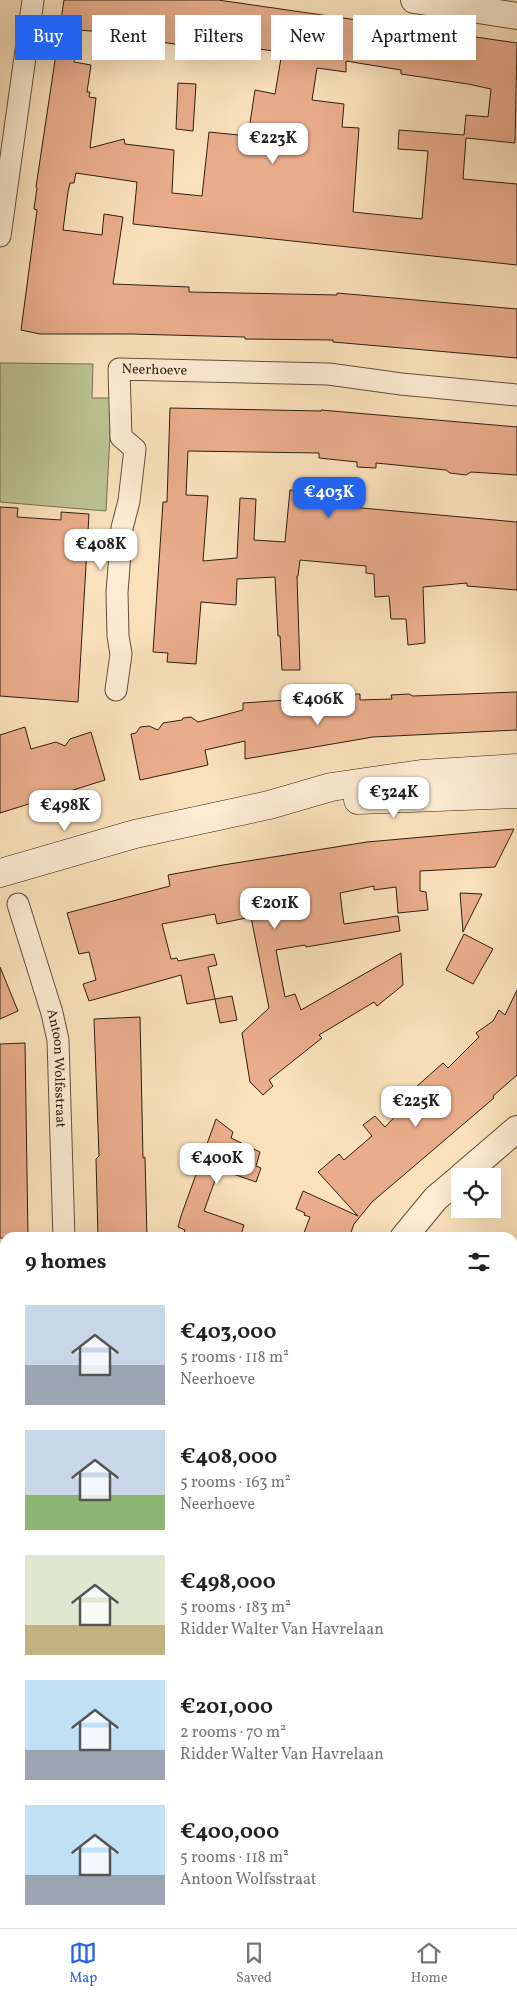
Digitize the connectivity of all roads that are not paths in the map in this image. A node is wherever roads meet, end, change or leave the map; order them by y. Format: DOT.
graph roads {
  1 [pos="33,0"];
  2 [pos="414,0"];
  3 [pos="517,16"];
  4 [pos="0,236"];
  5 [pos="517,395"];
  6 [pos="116,690"];
  7 [pos="517,768"];
  8 [pos="517,794"];
  9 [pos="269,805"];
  10 [pos="0,873"];
  11 [pos="18,904"];
  12 [pos="517,1129"];
  13 [pos="472,1168"];
  14 [pos="451,1185"];
  15 [pos="64,1232"];
  16 [pos="407,1232"];
  1 -- 4 [label="street"];
  2 -- 3 [label="street"];
  5 -- 6 [label="street, Neerhoeve"];
  7 -- 9 [label="main road"];
  8 -- 9 [label="main road"];
  9 -- 10 [label="main road"];
  11 -- 15 [label="street, Antoon Wolfsstraat"];
  12 -- 13 [label="street"];
  14 -- 16 [label="street"];
}
